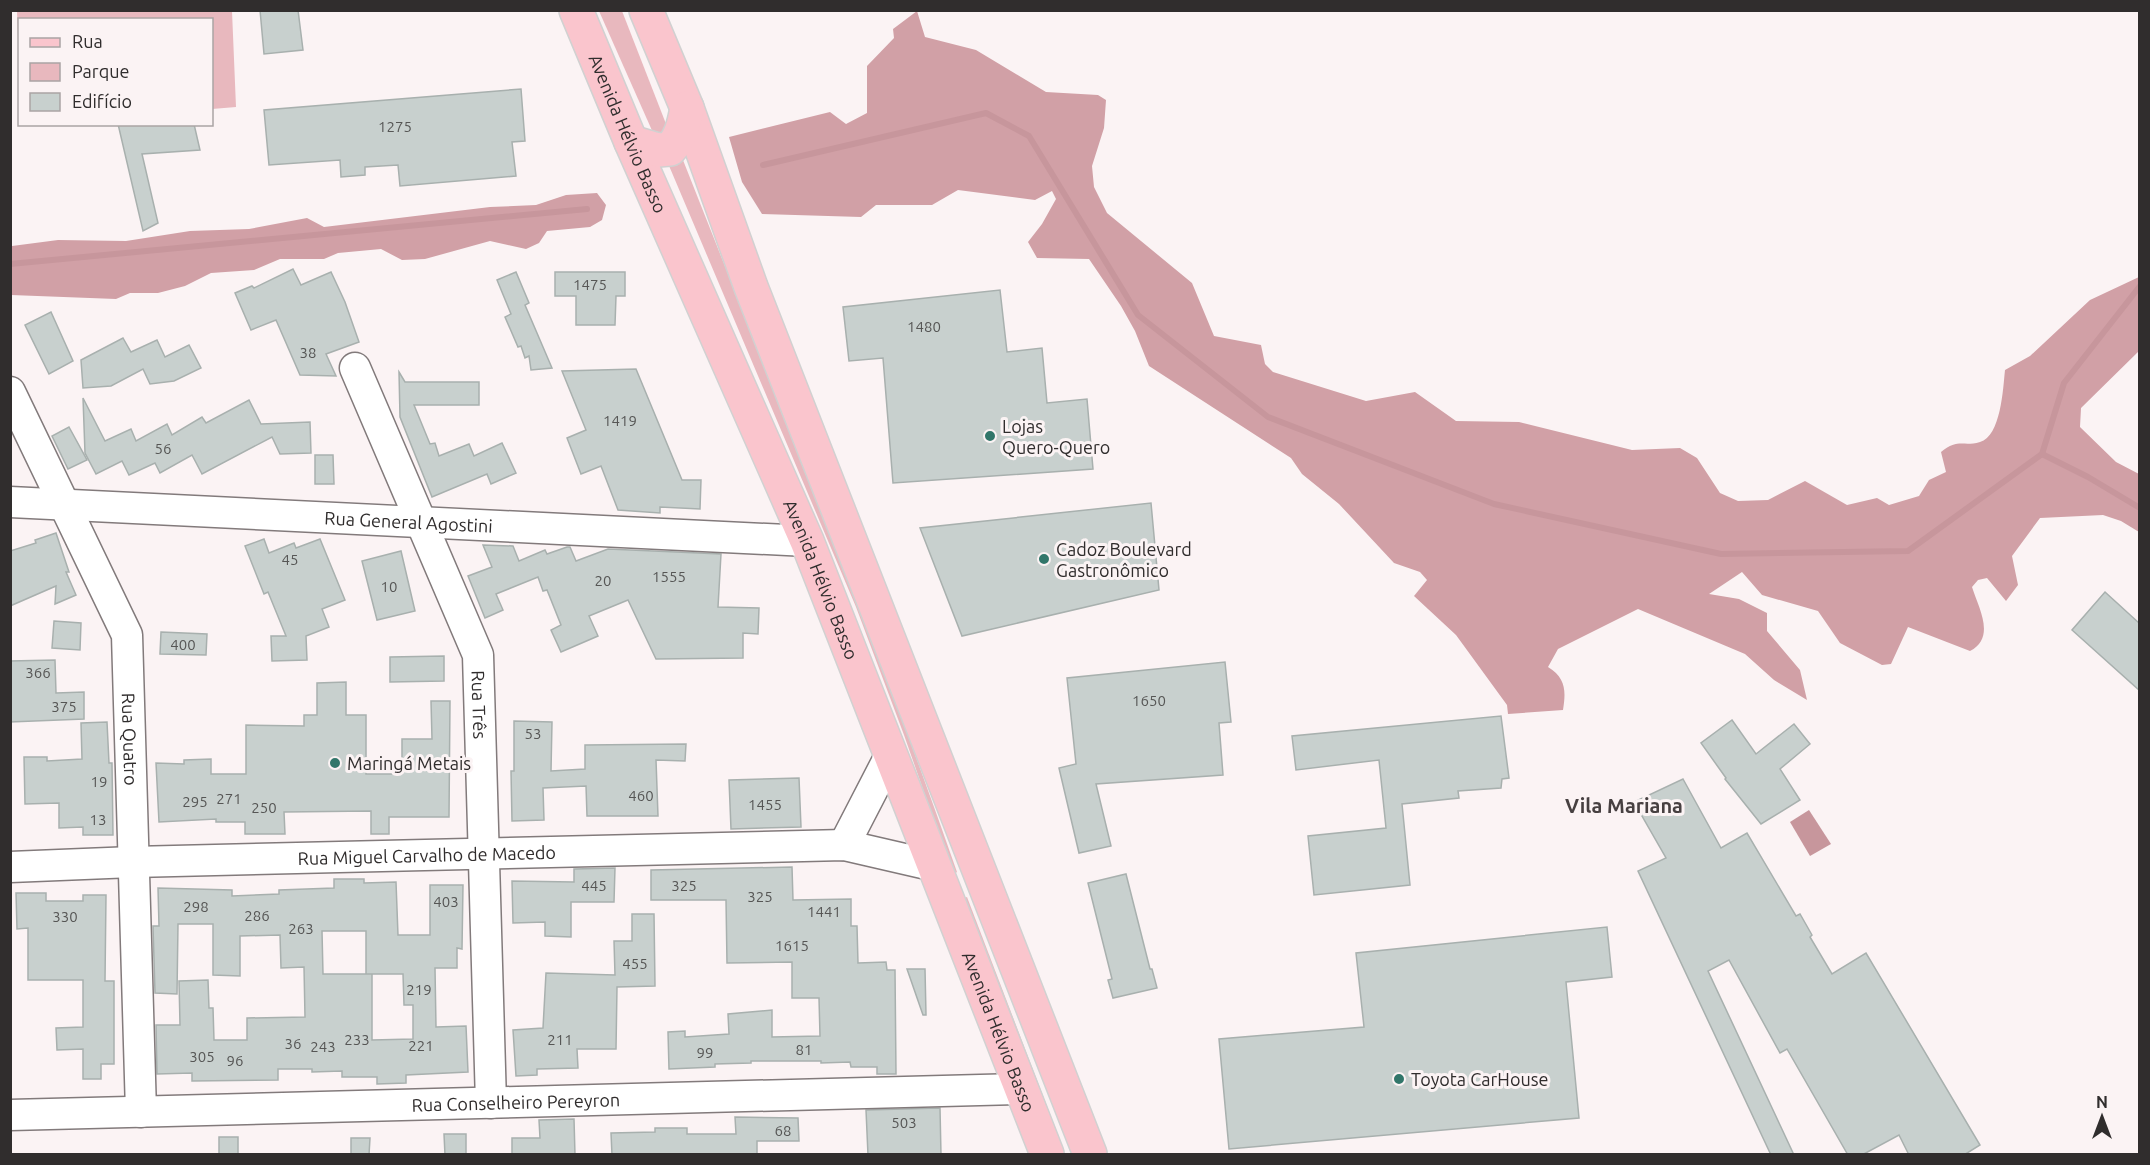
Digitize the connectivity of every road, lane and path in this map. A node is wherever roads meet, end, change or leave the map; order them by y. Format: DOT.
graph roads {
  1 [pos="576,10"];
  2 [pos="646,10"];
  3 [pos="687,108"];
  4 [pos="631,142"];
  5 [pos="355,368"];
  6 [pos="10,392"];
  7 [pos="10,502"];
  8 [pos="66,505"];
  9 [pos="421,522"];
  10 [pos="807,541"];
  11 [pos="891,754"];
  12 [pos="844,845"];
  13 [pos="484,853"];
  14 [pos="134,862"];
  15 [pos="935,866"];
  16 [pos="10,867"];
  17 [pos="1020,1089"];
  18 [pos="491,1102"];
  19 [pos="141,1112"];
  20 [pos="10,1115"];
  21 [pos="1047,1155"];
  22 [pos="1090,1155"];
  1 -- 4 [label="main road, Avenida Hélvio Basso"];
  2 -- 3 [label="main road"];
  3 -- 4 [label="main road"];
  3 -- 22 [label="main road"];
  4 -- 10 [label="main road, Avenida Hélvio Basso"];
  5 -- 9 [label="street, Rua Três"];
  6 -- 8 [label="street, Rua Quatro"];
  7 -- 8 [label="street, Rua General Agostini"];
  8 -- 9 [label="street, Rua General Agostini"];
  8 -- 14 [label="street, Rua Quatro"];
  9 -- 10 [label="street, Rua General Agostini"];
  9 -- 13 [label="street, Rua Três"];
  10 -- 11 [label="main road, Avenida Hélvio Basso"];
  11 -- 12 [label="street"];
  11 -- 15 [label="main road, Avenida Hélvio Basso"];
  12 -- 13 [label="street, Rua Miguel Carvalho de Macedo"];
  12 -- 15 [label="street, Rua Miguel Carvalho de Macedo"];
  13 -- 14 [label="street, Rua Miguel Carvalho de Macedo"];
  13 -- 18 [label="street, Rua Três"];
  14 -- 16 [label="street, Rua Miguel Carvalho de Macedo"];
  14 -- 19 [label="street, Rua Quatro"];
  15 -- 17 [label="main road, Avenida Hélvio Basso"];
  17 -- 18 [label="street, Rua Conselheiro Pereyron"];
  17 -- 21 [label="main road, Avenida Hélvio Basso"];
  18 -- 19 [label="street, Rua Conselheiro Pereyron"];
  19 -- 20 [label="street, Rua Conselheiro Pereyron"];
}
